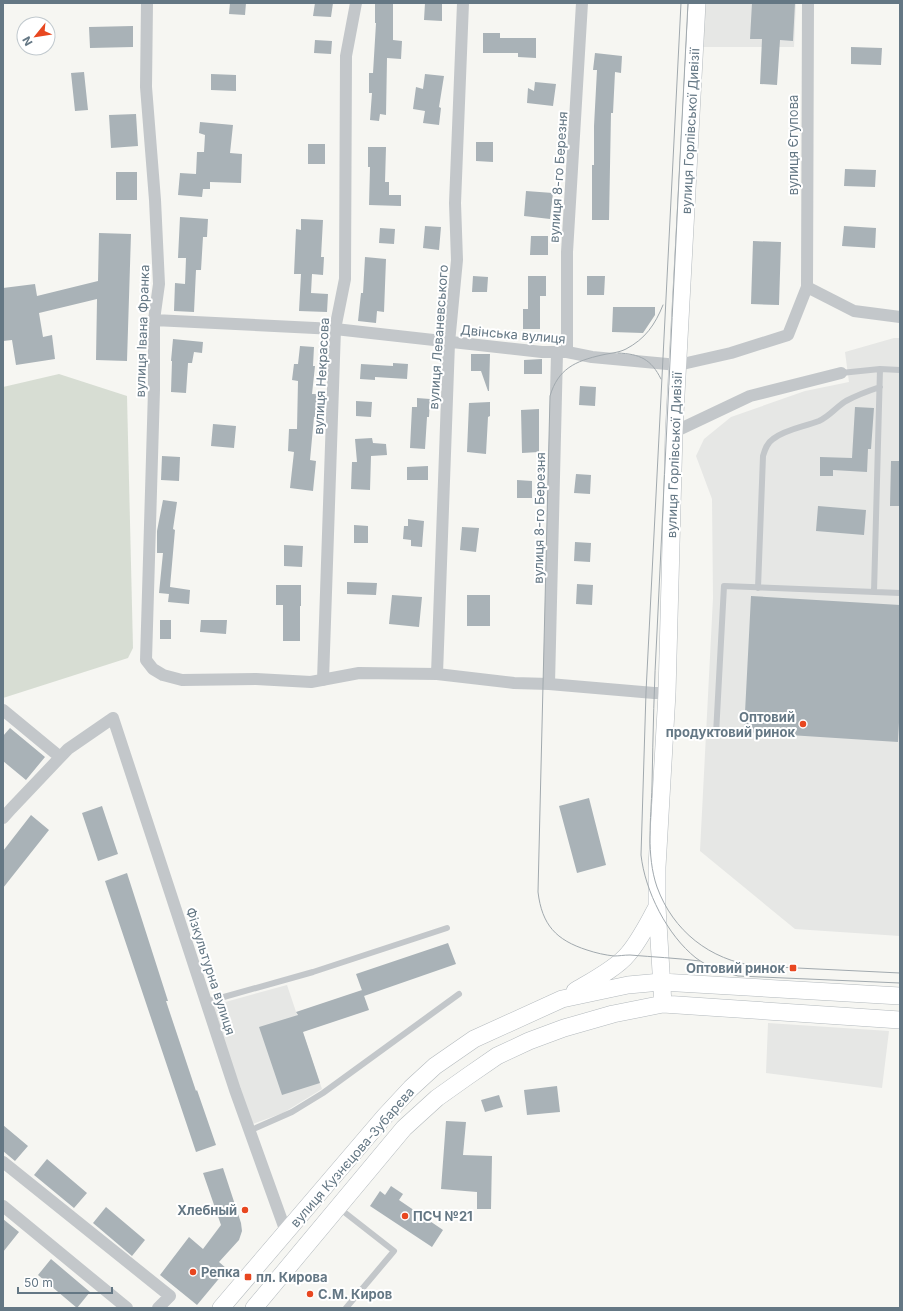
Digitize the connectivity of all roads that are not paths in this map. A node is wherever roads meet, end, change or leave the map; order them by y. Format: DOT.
graph roads {
  1 [pos="147,3"];
  2 [pos="356,3"];
  3 [pos="463,3"];
  4 [pos="582,3"];
  5 [pos="697,3"];
  6 [pos="808,3"];
  7 [pos="807,288"];
  8 [pos="900,317"];
  9 [pos="154,320"];
  10 [pos="335,329"];
  11 [pos="450,342"];
  12 [pos="562,353"];
  13 [pos="678,365"];
  14 [pos="880,370"];
  15 [pos="900,370"];
  16 [pos="841,373"];
  17 [pos="880,387"];
  18 [pos="674,432"];
  19 [pos="758,588"];
  20 [pos="874,592"];
  21 [pos="900,593"];
  22 [pos="437,674"];
  23 [pos="323,680"];
  24 [pos="549,684"];
  25 [pos="667,693"];
  26 [pos="3,710"];
  27 [pos="716,734"];
  28 [pos="60,757"];
  29 [pos="3,818"];
  30 [pos="657,907"];
  31 [pos="447,928"];
  32 [pos="661,982"];
  33 [pos="459,994"];
  34 [pos="900,996"];
  35 [pos="562,999"];
  36 [pos="206,1002"];
  37 [pos="663,1004"];
  38 [pos="900,1020"];
  39 [pos="249,1131"];
  40 [pos="3,1162"];
  41 [pos="3,1206"];
  42 [pos="338,1207"];
  43 [pos="286,1232"];
  44 [pos="127,1308"];
  45 [pos="158,1308"];
  46 [pos="221,1308"];
  47 [pos="254,1308"];
  48 [pos="346,1308"];
  1 -- 9 [label="street, вулиця Івана Франка"];
  2 -- 10 [label="street, вулиця Некрасова"];
  3 -- 11 [label="street, вулиця Леваневського"];
  4 -- 12 [label="street, вулиця 8-го Березня"];
  5 -- 13 [label="main road, вулиця Горлівської Дивізії"];
  6 -- 7 [label="street, вулиця Єгупова"];
  7 -- 8 [label="street"];
  7 -- 13 [label="street, Двінська вулиця"];
  9 -- 10 [label="street, Двінська вулиця"];
  9 -- 23 [label="street, вулиця Івана Франка"];
  10 -- 11 [label="street, Двінська вулиця"];
  10 -- 23 [label="street, вулиця Некрасова"];
  11 -- 12 [label="street, Двінська вулиця"];
  11 -- 22 [label="street, вулиця Леваневського"];
  12 -- 13 [label="street, Двінська вулиця"];
  12 -- 24 [label="street, вулиця 8-го Березня"];
  13 -- 18 [label="main road, вулиця Горлівської Дивізії"];
  14 -- 15 [label="lane"];
  14 -- 16 [label="lane"];
  14 -- 17 [label="lane"];
  16 -- 18 [label="street"];
  17 -- 19 [label="lane"];
  17 -- 20 [label="lane"];
  18 -- 25 [label="main road, вулиця Горлівської Дивізії"];
  19 -- 20 [label="lane"];
  19 -- 27 [label="lane"];
  20 -- 21 [label="lane"];
  22 -- 23 [label="street"];
  22 -- 24 [label="street"];
  24 -- 25 [label="street"];
  25 -- 30 [label="main road, вулиця Горлівської Дивізії"];
  26 -- 28 [label="street"];
  28 -- 29 [label="street"];
  28 -- 36 [label="street, Фізкультурна вулиця"];
  30 -- 32 [label="main road, вулиця Горлівської Дивізії"];
  30 -- 35 [label="main road"];
  31 -- 36 [label="lane"];
  32 -- 34 [label="main road, вулиця Кузнєцова-Зубарєва"];
  32 -- 35 [label="main road, вулиця Кузнєцова-Зубарєва"];
  32 -- 37 [label="main road, вулиця Горлівської Дивізії"];
  33 -- 39 [label="lane"];
  35 -- 43 [label="main road, вулиця Кузнєцова-Зубарєва"];
  36 -- 39 [label="street, Фізкультурна вулиця"];
  37 -- 38 [label="main road, вулиця Кузнєцова-Зубарєва"];
  37 -- 42 [label="main road, вулиця Кузнєцова-Зубарєва"];
  39 -- 43 [label="street, Фізкультурна вулиця"];
  40 -- 45 [label="street"];
  41 -- 44 [label="street"];
  42 -- 47 [label="main road, вулиця Кузнєцова-Зубарєва"];
  42 -- 48 [label="lane"];
  43 -- 46 [label="main road, вулиця Кузнєцова-Зубарєва"];
}
